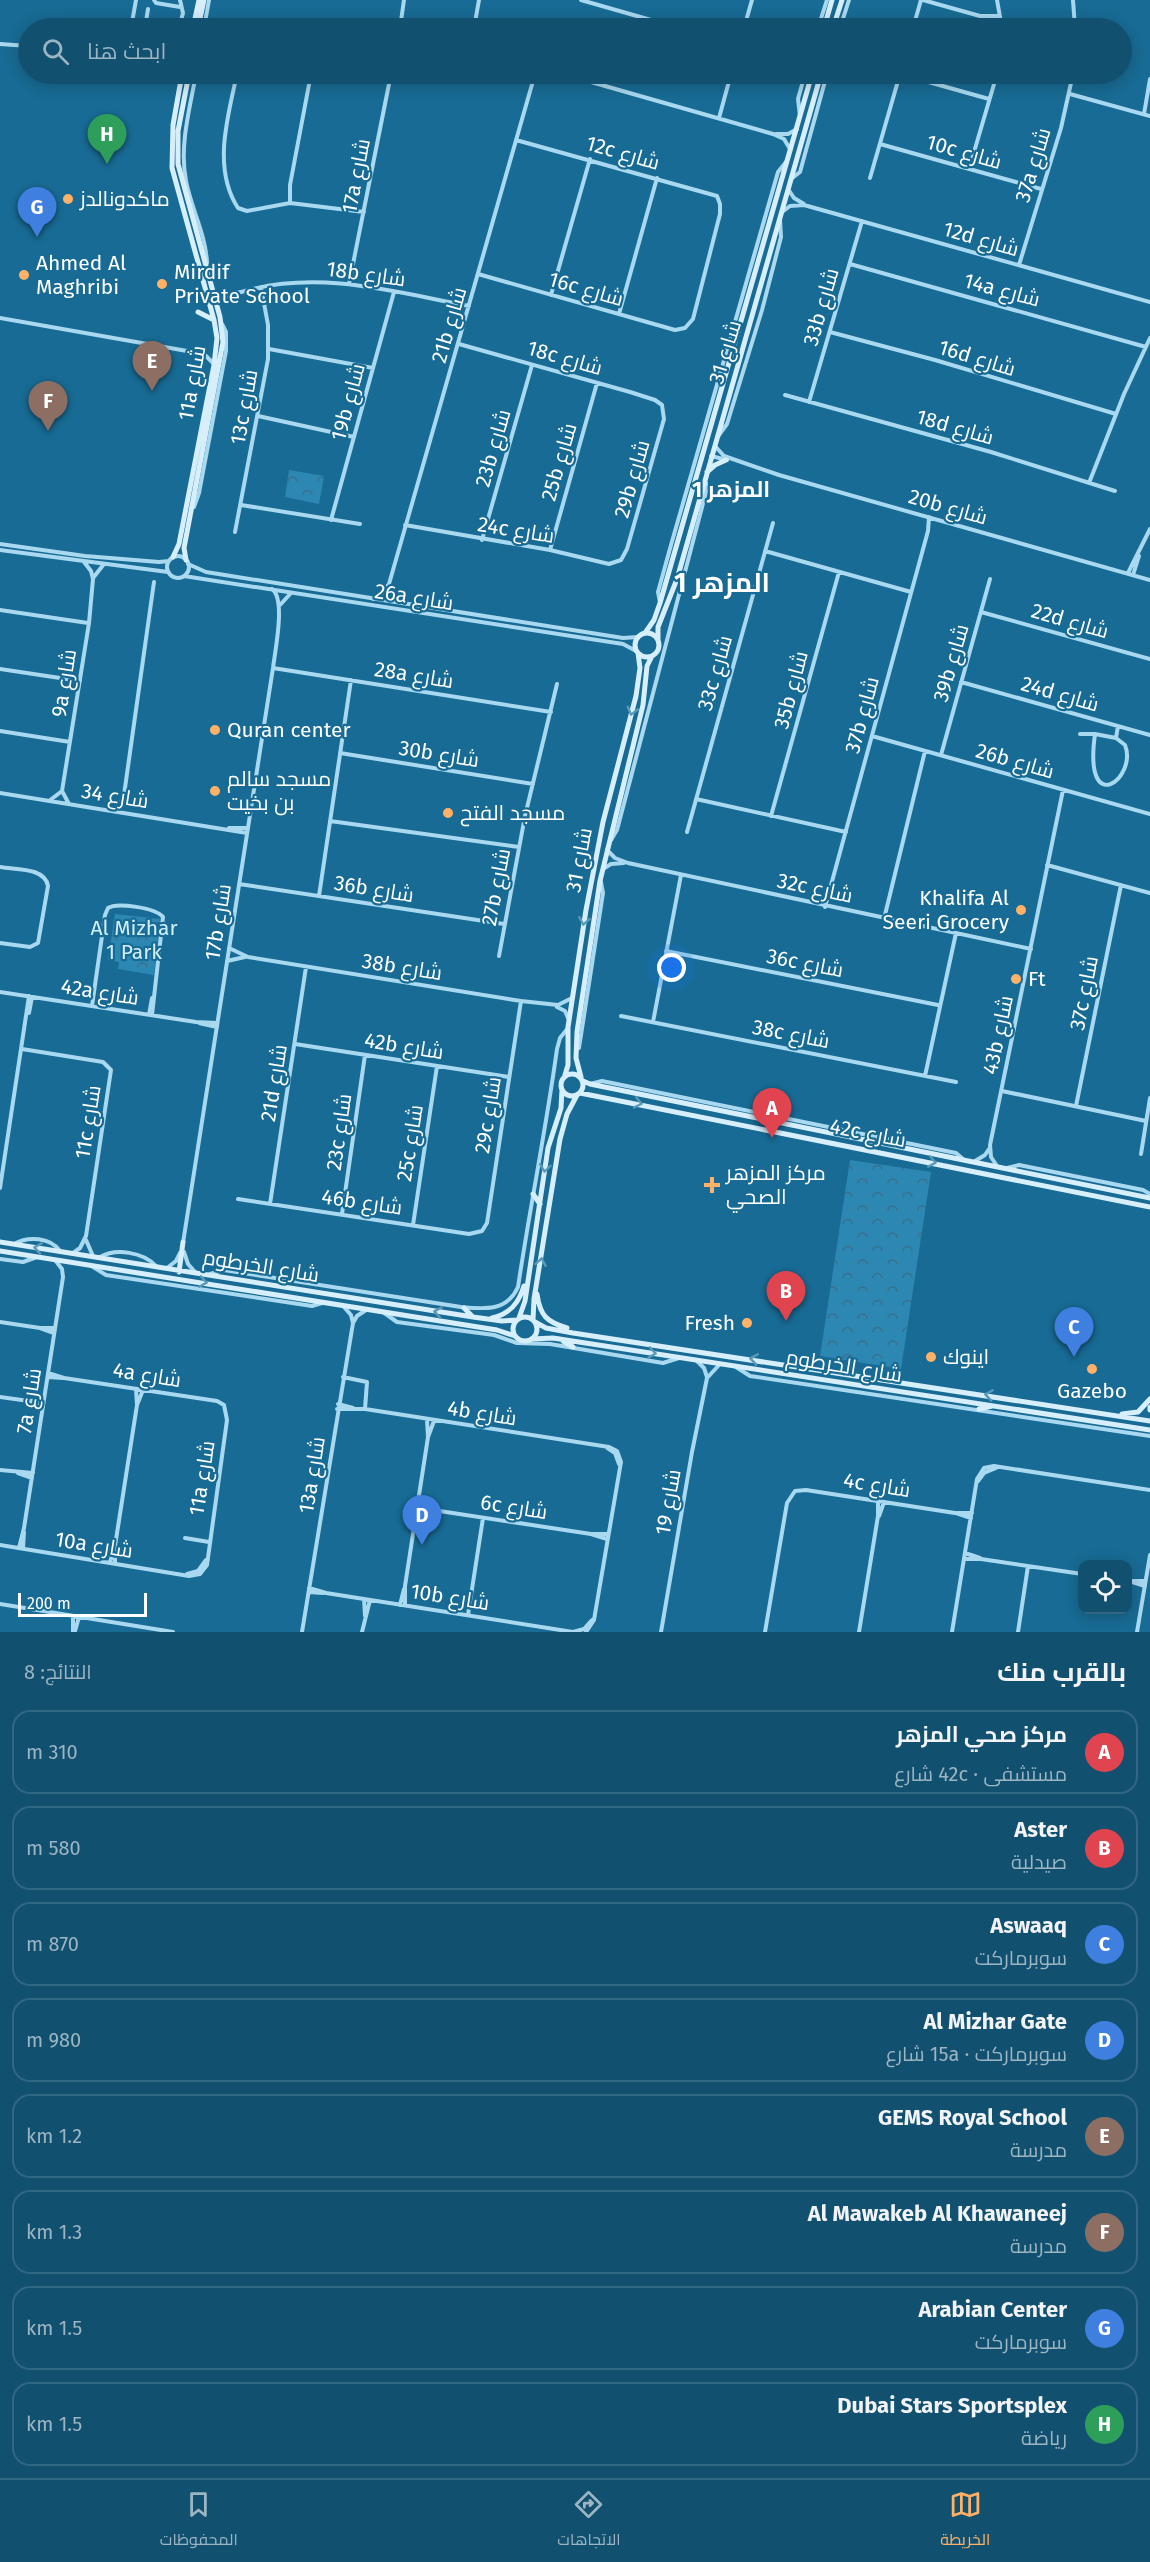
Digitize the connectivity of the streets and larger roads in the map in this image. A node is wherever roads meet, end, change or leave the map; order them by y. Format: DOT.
graph roads {
  1 [pos="136,0"];
  2 [pos="154,0"];
  3 [pos="180,0"];
  4 [pos="197,0"];
  5 [pos="204,0"];
  6 [pos="209,0"];
  7 [pos="404,0"];
  8 [pos="479,0"];
  9 [pos="581,0"];
  10 [pos="752,0"];
  11 [pos="827,0"];
  12 [pos="832,0"];
  13 [pos="922,0"];
  14 [pos="997,0"];
  15 [pos="1073,0"];
  16 [pos="843,1"];
  17 [pos="180,7"];
  18 [pos="148,9"];
  19 [pos="1000,16"];
  20 [pos="133,18"];
  21 [pos="147,18"];
  22 [pos="182,18"];
  23 [pos="194,18"];
  24 [pos="200,18"];
  25 [pos="206,18"];
  26 [pos="401,18"];
  27 [pos="476,18"];
  28 [pos="644,18"];
  29 [pos="747,18"];
  30 [pos="821,18"];
  31 [pos="827,18"];
  32 [pos="837,18"];
  33 [pos="841,18"];
  34 [pos="916,18"];
  35 [pos="1074,18"];
  36 [pos="0,42"];
  37 [pos="18,45"];
  38 [pos="1150,79"];
  39 [pos="182,84"];
  40 [pos="185,84"];
  41 [pos="194,84"];
  42 [pos="235,84"];
  43 [pos="309,84"];
  44 [pos="389,84"];
  45 [pos="532,84"];
  46 [pos="598,84"];
  47 [pos="728,84"];
  48 [pos="802,84"];
  49 [pos="809,84"];
  50 [pos="818,84"];
  51 [pos="824,84"];
  52 [pos="897,84"];
  53 [pos="936,84"];
  54 [pos="994,84"];
  55 [pos="1072,84"];
  56 [pos="1070,94"];
  57 [pos="989,99"];
  58 [pos="1144,114"];
  59 [pos="1150,116"];
  60 [pos="800,117"];
  61 [pos="719,118"];
  62 [pos="797,129"];
  63 [pos="773,134"];
  64 [pos="516,140"];
  65 [pos="880,144"];
  66 [pos="790,150"];
  67 [pos="590,159"];
  68 [pos="787,162"];
  69 [pos="969,169"];
  70 [pos="657,178"];
  71 [pos="870,178"];
  72 [pos="790,180"];
  73 [pos="788,188"];
  74 [pos="1041,189"];
  75 [pos="290,203"];
  76 [pos="804,205"];
  77 [pos="364,212"];
  78 [pos="781,215"];
  79 [pos="862,221"];
  80 [pos="849,264"];
  81 [pos="1019,265"];
  82 [pos="206,269"];
  83 [pos="478,274"];
  84 [pos="350,284"];
  85 [pos="261,287"];
  86 [pos="212,292"];
  87 [pos="394,292"];
  88 [pos="551,295"];
  89 [pos="223,297"];
  90 [pos="1150,302"];
  91 [pos="216,306"];
  92 [pos="470,306"];
  93 [pos="198,312"];
  94 [pos="619,314"];
  95 [pos="0,318"];
  96 [pos="214,320"];
  97 [pos="685,328"];
  98 [pos="830,332"];
  99 [pos="1150,338"];
  100 [pos="217,344"];
  101 [pos="459,344"];
  102 [pos="1146,347"];
  103 [pos="269,349"];
  104 [pos="204,354"];
  105 [pos="214,365"];
  106 [pos="532,365"];
  107 [pos="373,368"];
  108 [pos="597,383"];
  109 [pos="785,395"];
  110 [pos="810,402"];
  111 [pos="717,404"];
  112 [pos="662,405"];
  113 [pos="1116,414"];
  114 [pos="258,416"];
  115 [pos="354,437"];
  116 [pos="714,445"];
  117 [pos="711,456"];
  118 [pos="726,460"];
  119 [pos="739,462"];
  120 [pos="705,476"];
  121 [pos="1089,483"];
  122 [pos="1115,491"];
  123 [pos="241,505"];
  124 [pos="932,518"];
  125 [pos="331,520"];
  126 [pos="773,523"];
  127 [pos="360,524"];
  128 [pos="405,525"];
  129 [pos="1150,529"];
  130 [pos="235,532"];
  131 [pos="482,540"];
  132 [pos="0,544"];
  133 [pos="0,550"];
  134 [pos="550,550"];
  135 [pos="765,551"];
  136 [pos="171,559"];
  137 [pos="621,560"];
  138 [pos="84,562"];
  139 [pos="187,562"];
  140 [pos="104,564"];
  141 [pos="168,572"];
  142 [pos="839,572"];
  143 [pos="1130,574"];
  144 [pos="184,576"];
  145 [pos="93,579"];
  146 [pos="990,579"];
  147 [pos="1150,580"];
  148 [pos="154,582"];
  149 [pos="389,584"];
  150 [pos="272,589"];
  151 [pos="911,592"];
  152 [pos="293,593"];
  153 [pos="373,599"];
  154 [pos="396,602"];
  155 [pos="660,603"];
  156 [pos="280,605"];
  157 [pos="0,610"];
  158 [pos="981,612"];
  159 [pos="89,623"];
  160 [pos="645,633"];
  161 [pos="638,637"];
  162 [pos="658,639"];
  163 [pos="637,652"];
  164 [pos="652,656"];
  165 [pos="1150,659"];
  166 [pos="273,668"];
  167 [pos="0,669"];
  168 [pos="351,680"];
  169 [pos="80,681"];
  170 [pos="961,682"];
  171 [pos="557,684"];
  172 [pos="551,712"];
  173 [pos="1118,726"];
  174 [pos="0,731"];
  175 [pos="1080,734"];
  176 [pos="1095,734"];
  177 [pos="1150,735"];
  178 [pos="872,736"];
  179 [pos="1116,738"];
  180 [pos="70,742"];
  181 [pos="926,751"];
  182 [pos="340,753"];
  183 [pos="940,755"];
  184 [pos="533,784"];
  185 [pos="1063,790"];
  186 [pos="62,791"];
  187 [pos="0,793"];
  188 [pos="696,799"];
  189 [pos="49,801"];
  190 [pos="69,804"];
  191 [pos="117,811"];
  192 [pos="1150,814"];
  193 [pos="771,816"];
  194 [pos="330,821"];
  195 [pos="247,830"];
  196 [pos="687,832"];
  197 [pos="846,832"];
  198 [pos="607,846"];
  199 [pos="519,847"];
  200 [pos="628,863"];
  201 [pos="1047,865"];
  202 [pos="0,867"];
  203 [pos="602,870"];
  204 [pos="681,875"];
  205 [pos="239,884"];
  206 [pos="1121,885"];
  207 [pos="1150,893"];
  208 [pos="319,896"];
  209 [pos="825,907"];
  210 [pos="884,919"];
  211 [pos="504,924"];
  212 [pos="956,933"];
  213 [pos="0,943"];
  214 [pos="229,948"];
  215 [pos="1031,949"];
  216 [pos="666,951"];
  217 [pos="499,956"];
  218 [pos="248,957"];
  219 [pos="227,961"];
  220 [pos="306,967"];
  221 [pos="0,992"];
  222 [pos="31,997"];
  223 [pos="572,997"];
  224 [pos="521,1001"];
  225 [pos="551,1005"];
  226 [pos="938,1005"];
  227 [pos="92,1006"];
  228 [pos="151,1015"];
  229 [pos="621,1016"];
  230 [pos="653,1022"];
  231 [pos="568,1024"];
  232 [pos="217,1025"];
  233 [pos="295,1044"];
  234 [pos="22,1049"];
  235 [pos="365,1055"];
  236 [pos="437,1066"];
  237 [pos="566,1076"];
  238 [pos="925,1076"];
  239 [pos="509,1077"];
  240 [pos="582,1079"];
  241 [pos="956,1082"];
  242 [pos="590,1084"];
  243 [pos="615,1089"];
  244 [pos="562,1090"];
  245 [pos="1002,1091"];
  246 [pos="578,1094"];
  247 [pos="613,1097"];
  248 [pos="1150,1098"];
  249 [pos="1076,1106"];
  250 [pos="1146,1120"];
  251 [pos="0,1139"];
  252 [pos="7,1141"];
  253 [pos="990,1145"];
  254 [pos="1141,1154"];
  255 [pos="963,1159"];
  256 [pos="975,1161"];
  257 [pos="997,1166"];
  258 [pos="1007,1168"];
  259 [pos="0,1188"];
  260 [pos="533,1194"];
  261 [pos="1137,1195"];
  262 [pos="1150,1196"];
  263 [pos="238,1199"];
  264 [pos="1122,1203"];
  265 [pos="270,1204"];
  266 [pos="540,1204"];
  267 [pos="1150,1207"];
  268 [pos="342,1214"];
  269 [pos="412,1225"];
  270 [pos="482,1231"];
  271 [pos="86,1236"];
  272 [pos="1,1241"];
  273 [pos="183,1242"];
  274 [pos="0,1251"];
  275 [pos="73,1253"];
  276 [pos="37,1257"];
  277 [pos="96,1257"];
  278 [pos="0,1259"];
  279 [pos="55,1260"];
  280 [pos="74,1263"];
  281 [pos="89,1265"];
  282 [pos="167,1268"];
  283 [pos="180,1269"];
  284 [pos="125,1270"];
  285 [pos="196,1273"];
  286 [pos="529,1274"];
  287 [pos="207,1275"];
  288 [pos="63,1277"];
  289 [pos="536,1288"];
  290 [pos="324,1303"];
  291 [pos="344,1306"];
  292 [pos="464,1308"];
  293 [pos="367,1309"];
  294 [pos="382,1312"];
  295 [pos="473,1317"];
  296 [pos="486,1319"];
  297 [pos="518,1319"];
  298 [pos="534,1321"];
  299 [pos="0,1322"];
  300 [pos="353,1323"];
  301 [pos="40,1328"];
  302 [pos="55,1328"];
  303 [pos="573,1332"];
  304 [pos="54,1334"];
  305 [pos="515,1336"];
  306 [pos="532,1339"];
  307 [pos="562,1340"];
  308 [pos="573,1347"];
  309 [pos="681,1357"];
  310 [pos="697,1360"];
  311 [pos="720,1364"];
  312 [pos="733,1365"];
  313 [pos="48,1375"];
  314 [pos="343,1377"];
  315 [pos="707,1378"];
  316 [pos="136,1389"];
  317 [pos="143,1390"];
  318 [pos="0,1396"];
  319 [pos="1150,1399"];
  320 [pos="1019,1400"];
  321 [pos="29,1401"];
  322 [pos="44,1401"];
  323 [pos="136,1405"];
  324 [pos="224,1405"];
  325 [pos="994,1405"];
  326 [pos="338,1406"];
  327 [pos="43,1407"];
  328 [pos="1018,1408"];
  329 [pos="365,1409"];
  330 [pos="979,1409"];
  331 [pos="1112,1414"];
  332 [pos="427,1420"];
  333 [pos="434,1421"];
  334 [pos="1150,1421"];
  335 [pos="1150,1430"];
  336 [pos="1150,1436"];
  337 [pos="428,1437"];
  338 [pos="0,1470"];
  339 [pos="32,1475"];
  340 [pos="1150,1492"];
  341 [pos="878,1501"];
  342 [pos="884,1502"];
  343 [pos="417,1508"];
  344 [pos="972,1515"];
  345 [pos="878,1516"];
  346 [pos="483,1518"];
  347 [pos="608,1536"];
  348 [pos="184,1538"];
  349 [pos="209,1542"];
  350 [pos="0,1545"];
  351 [pos="115,1546"];
  352 [pos="21,1548"];
  353 [pos="965,1553"];
  354 [pos="1150,1555"];
  355 [pos="964,1559"];
  356 [pos="981,1559"];
  357 [pos="110,1563"];
  358 [pos="115,1563"];
  359 [pos="1028,1566"];
  360 [pos="198,1573"];
  361 [pos="1078,1573"];
  362 [pos="1132,1582"];
  363 [pos="1145,1584"];
  364 [pos="309,1590"];
  365 [pos="364,1599"];
  366 [pos="370,1600"];
  367 [pos="0,1604"];
  368 [pos="402,1605"];
  369 [pos="73,1616"];
  370 [pos="468,1616"];
  371 [pos="79,1617"];
  372 [pos="365,1617"];
  373 [pos="555,1630"];
  374 [pos="587,1630"];
  375 [pos="561,1631"];
  376 [pos="74,1632"];
  377 [pos="173,1632"];
  378 [pos="302,1632"];
  379 [pos="362,1632"];
  380 [pos="570,1632"];
  381 [pos="661,1632"];
  382 [pos="765,1632"];
  383 [pos="859,1632"];
  384 [pos="952,1632"];
  385 [pos="1018,1632"];
  386 [pos="1137,1632"];
  1 -- 20 [label="street"];
  2 -- 17 [label="street"];
  3 -- 17 [label="street"];
  4 -- 23 [label="street"];
  5 -- 24 [label="street"];
  6 -- 25 [label="street"];
  7 -- 26 [label="street"];
  8 -- 27 [label="street"];
  9 -- 28 [label="street"];
  10 -- 29 [label="street"];
  11 -- 30 [label="street"];
  12 -- 31 [label="street"];
  13 -- 19 [label="street"];
  13 -- 34 [label="street"];
  14 -- 19 [label="street"];
  15 -- 35 [label="street"];
  16 -- 32 [label="street"];
  16 -- 33 [label="street"];
  17 -- 22 [label="street"];
  18 -- 21 [label="street"];
  36 -- 37 [label="street"];
  38 -- 58 [label="street"];
  39 -- 96 [label="street, 11a شارع"];
  40 -- 82 [label="street, 11a شارع"];
  41 -- 82 [label="street, 11a شارع"];
  42 -- 75 [label="street"];
  43 -- 75 [label="street"];
  44 -- 77 [label="street, 17a شارع"];
  45 -- 64 [label="street, 21b شارع"];
  46 -- 61 [label="street"];
  47 -- 61 [label="street"];
  48 -- 60 [label="street"];
  49 -- 60 [label="street, شارع 31"];
  50 -- 72 [label="street, شارع 31"];
  51 -- 72 [label="street"];
  52 -- 65 [label="street"];
  53 -- 57 [label="street"];
  54 -- 57 [label="street"];
  55 -- 56 [label="street, 37a شارع"];
  56 -- 58 [label="street"];
  56 -- 74 [label="street, 37a شارع"];
  57 -- 69 [label="street"];
  58 -- 59 [label="street"];
  60 -- 62 [label="street, شارع 31"];
  61 -- 63 [label="street"];
  62 -- 63 [label="street"];
  62 -- 66 [label="street, شارع 31"];
  63 -- 66 [label="street"];
  64 -- 67 [label="street, 12c شارع"];
  64 -- 83 [label="street, 21b شارع"];
  65 -- 69 [label="street, 10c شارع"];
  65 -- 71 [label="street"];
  66 -- 68 [label="street, شارع 31"];
  67 -- 70 [label="street, 12c شارع"];
  67 -- 88 [label="street"];
  68 -- 111 [label="street, شارع 31"];
  68 -- 155 [label="street"];
  69 -- 74 [label="street, 10c شارع"];
  70 -- 94 [label="street"];
  70 -- 97 [label="street, 12c شارع"];
  72 -- 73 [label="street, شارع 31"];
  73 -- 76 [label="street"];
  73 -- 78 [label="street, شارع 31"];
  74 -- 81 [label="street, 37a شارع"];
  75 -- 77 [label="street"];
  76 -- 78 [label="street"];
  76 -- 79 [label="street, 12d شارع"];
  77 -- 84 [label="street, 17a شارع"];
  78 -- 116 [label="street, شارع 31"];
  79 -- 80 [label="street, 33b شارع"];
  79 -- 81 [label="street, 12d شارع"];
  80 -- 98 [label="street, 33b شارع"];
  80 -- 102 [label="street, 14a شارع"];
  81 -- 90 [label="street, 12d شارع"];
  82 -- 86 [label="street, 11a شارع"];
  83 -- 88 [label="street, 16c شارع"];
  83 -- 92 [label="street, 21b شارع"];
  84 -- 85 [label="street, 18b شارع"];
  84 -- 87 [label="street, 18b شارع"];
  85 -- 89 [label="street, 18b شارع"];
  85 -- 103 [label="street, 13c شارع"];
  86 -- 89 [label="street"];
  86 -- 91 [label="street, 11a شارع"];
  87 -- 92 [label="street, 18b شارع"];
  87 -- 107 [label="street, 19b شارع"];
  88 -- 94 [label="street, 16c شارع"];
  89 -- 91 [label="street"];
  91 -- 139 [label="street, 11a شارع"];
  92 -- 101 [label="street, 21b شارع"];
  93 -- 96 [label="street"];
  94 -- 97 [label="street, 16c شارع"];
  95 -- 104 [label="street"];
  96 -- 100 [label="street, 11a شارع"];
  98 -- 110 [label="street, 33b شارع"];
  98 -- 113 [label="street, 16d شارع"];
  99 -- 102 [label="street"];
  100 -- 104 [label="street"];
  100 -- 105 [label="street, 11a شارع"];
  101 -- 106 [label="street, 18c شارع"];
  101 -- 128 [label="street, 21b شارع"];
  102 -- 113 [label="street"];
  103 -- 107 [label="street"];
  103 -- 114 [label="street, 13c شارع"];
  104 -- 105 [label="street"];
  105 -- 136 [label="street, 11a شارع"];
  106 -- 108 [label="street, 18c شارع"];
  106 -- 131 [label="street, 23b شارع"];
  107 -- 115 [label="street, 19b شارع"];
  108 -- 112 [label="street, 18c شارع"];
  108 -- 134 [label="street, 25b شارع"];
  109 -- 110 [label="street, 18d شارع"];
  110 -- 121 [label="street, 18d شارع"];
  111 -- 117 [label="street"];
  111 -- 155 [label="street, شارع 31"];
  112 -- 137 [label="street, 29b شارع"];
  113 -- 121 [label="street"];
  114 -- 115 [label="street"];
  114 -- 123 [label="street, 13c شارع"];
  115 -- 125 [label="street, 19b شارع"];
  116 -- 117 [label="street, شارع 31"];
  116 -- 119 [label="street, 20b شارع"];
  117 -- 118 [label="street, 20b شارع"];
  117 -- 120 [label="street, شارع 31"];
  118 -- 119 [label="street, 20b شارع"];
  118 -- 120 [label="street"];
  119 -- 124 [label="street, 20b شارع"];
  120 -- 162 [label="street, شارع 31"];
  120 -- 198 [label="street"];
  121 -- 122 [label="street, 18d شارع"];
  123 -- 125 [label="street"];
  123 -- 130 [label="street, 13c شارع"];
  124 -- 143 [label="street, 20b شارع"];
  124 -- 151 [label="street, 37b شارع"];
  125 -- 127 [label="street"];
  126 -- 135 [label="street, 33c شارع"];
  128 -- 131 [label="street, 24c شارع"];
  128 -- 149 [label="street, 21b شارع"];
  129 -- 143 [label="street"];
  131 -- 134 [label="street, 24c شارع"];
  132 -- 136 [label="street"];
  133 -- 138 [label="street"];
  134 -- 137 [label="street, 24c شارع"];
  135 -- 142 [label="street"];
  135 -- 188 [label="street, 33c شارع"];
  136 -- 139 [label="street"];
  136 -- 141 [label="street"];
  138 -- 140 [label="street"];
  138 -- 145 [label="street"];
  139 -- 144 [label="street"];
  139 -- 153 [label="street, 26a شارع"];
  140 -- 141 [label="street"];
  140 -- 145 [label="street"];
  141 -- 144 [label="street"];
  142 -- 151 [label="street"];
  142 -- 193 [label="street, 35b شارع"];
  143 -- 147 [label="street, 20b شارع"];
  144 -- 150 [label="street, 26a شارع"];
  145 -- 159 [label="street, 9a شارع"];
  146 -- 158 [label="street, 39b شارع"];
  148 -- 191 [label="street"];
  149 -- 153 [label="street"];
  149 -- 154 [label="street"];
  150 -- 152 [label="street, 26a شارع"];
  150 -- 156 [label="street"];
  151 -- 178 [label="street, 37b شارع"];
  152 -- 156 [label="street"];
  152 -- 163 [label="street, 26a شارع"];
  153 -- 154 [label="street, 26a شارع"];
  154 -- 161 [label="street, 26a شارع"];
  155 -- 160 [label="street, شارع 31"];
  156 -- 166 [label="street, 17b شارع"];
  157 -- 159 [label="street"];
  158 -- 165 [label="street, 22d شارع"];
  158 -- 170 [label="street, 39b شارع"];
  159 -- 169 [label="street, 9a شارع"];
  160 -- 161 [label="street"];
  160 -- 162 [label="street"];
  161 -- 163 [label="street"];
  162 -- 164 [label="street"];
  163 -- 164 [label="street"];
  163 -- 223 [label="street, شارع 31, one-way"];
  164 -- 198 [label="street, شارع 31"];
  166 -- 168 [label="street, 28a شارع"];
  166 -- 195 [label="street, 17b شارع"];
  167 -- 169 [label="street"];
  168 -- 172 [label="street, 28a شارع"];
  168 -- 182 [label="street"];
  169 -- 180 [label="street, 9a شارع"];
  170 -- 173 [label="street, 24d شارع"];
  170 -- 183 [label="street, 39b شارع"];
  171 -- 172 [label="street, 27b شارع"];
  172 -- 184 [label="street, 27b شارع"];
  173 -- 177 [label="street, 24d شارع"];
  173 -- 179 [label="street"];
  174 -- 180 [label="street"];
  175 -- 176 [label="street"];
  176 -- 179 [label="street"];
  176 -- 179 [label="street"];
  178 -- 181 [label="street, 26b شارع"];
  178 -- 197 [label="street, 37b شارع"];
  180 -- 186 [label="street, 9a شارع"];
  181 -- 183 [label="street, 26b شارع"];
  181 -- 210 [label="street"];
  182 -- 184 [label="street, 30b شارع"];
  182 -- 194 [label="street"];
  183 -- 185 [label="street, 26b شارع"];
  184 -- 199 [label="street, 27b شارع"];
  185 -- 192 [label="street, 26b شارع"];
  185 -- 201 [label="street, 43b شارع"];
  186 -- 189 [label="street"];
  186 -- 190 [label="street"];
  187 -- 189 [label="street, شارع 34"];
  188 -- 193 [label="street"];
  188 -- 196 [label="street, 33c شارع"];
  189 -- 190 [label="street, شارع 34"];
  190 -- 191 [label="street, شارع 34"];
  191 -- 195 [label="street, شارع 34"];
  193 -- 197 [label="street"];
  194 -- 199 [label="street"];
  194 -- 208 [label="street"];
  195 -- 205 [label="street, 17b شارع"];
  197 -- 209 [label="street, 37b شارع"];
  198 -- 200 [label="street, 32c شارع"];
  198 -- 203 [label="street, شارع 31"];
  199 -- 211 [label="street, 27b شارع"];
  200 -- 203 [label="street, 32c شارع"];
  200 -- 204 [label="street, 32c شارع"];
  201 -- 206 [label="street"];
  201 -- 215 [label="street, 43b شارع"];
  202 -- 213 [label="street"];
  203 -- 240 [label="street, شارع 31"];
  204 -- 209 [label="street, 32c شارع"];
  204 -- 216 [label="street"];
  205 -- 208 [label="street, 36b شارع"];
  205 -- 214 [label="street, 17b شارع"];
  206 -- 207 [label="street"];
  206 -- 249 [label="street, 37c شارع"];
  208 -- 211 [label="street, 36b شارع"];
  209 -- 210 [label="street, 32c شارع"];
  210 -- 212 [label="street, 32c شارع"];
  211 -- 217 [label="street, 27b شارع"];
  212 -- 215 [label="street, 32c شارع"];
  212 -- 226 [label="street"];
  214 -- 218 [label="street, 38b شارع"];
  214 -- 219 [label="street, 17b شارع"];
  215 -- 245 [label="street, 43b شارع"];
  216 -- 226 [label="street, 36c شارع"];
  216 -- 230 [label="street"];
  218 -- 219 [label="street, 38b شارع"];
  218 -- 220 [label="street, 38b شارع"];
  219 -- 232 [label="street, 17b شارع"];
  220 -- 224 [label="street, 38b شارع"];
  220 -- 233 [label="street, 21d شارع"];
  221 -- 222 [label="street, 42a شارع"];
  222 -- 227 [label="street, 42a شارع"];
  222 -- 234 [label="street"];
  223 -- 225 [label="street, 38b شارع"];
  223 -- 231 [label="street, شارع 31"];
  224 -- 225 [label="street, 38b شارع"];
  224 -- 239 [label="street, 29c شارع"];
  225 -- 231 [label="street"];
  226 -- 238 [label="street"];
  227 -- 228 [label="street, 42a شارع"];
  227 -- 228 [label="street"];
  228 -- 232 [label="street, 42a شارع"];
  229 -- 230 [label="street, 38c شارع"];
  230 -- 238 [label="street, 38c شارع"];
  231 -- 237 [label="street, شارع 31"];
  231 -- 260 [label="street"];
  232 -- 273 [label="street, 17b شارع"];
  233 -- 235 [label="street, 42b شارع"];
  233 -- 265 [label="street, 21d شارع"];
  234 -- 252 [label="street"];
  234 -- 271 [label="street, 11c شارع"];
  235 -- 236 [label="street, 42b شارع"];
  235 -- 268 [label="street, 23c شارع"];
  236 -- 239 [label="street, 42b شارع"];
  236 -- 269 [label="street, 25c شارع"];
  237 -- 240 [label="street"];
  237 -- 244 [label="street"];
  238 -- 241 [label="street, 38c شارع"];
  239 -- 270 [label="street, 29c شارع"];
  240 -- 242 [label="street, 42c شارع"];
  240 -- 246 [label="street"];
  242 -- 243 [label="street, 42c شارع"];
  242 -- 255 [label="street"];
  243 -- 247 [label="street"];
  243 -- 255 [label="street, 42c شارع"];
  244 -- 246 [label="street"];
  244 -- 266 [label="street, one-way"];
  245 -- 249 [label="street"];
  245 -- 253 [label="street, 43b شارع"];
  246 -- 247 [label="street, 42c شارع"];
  289 -- 246 [label="street, one-way"];
  247 -- 264 [label="street, 42c شارع, one-way"];
  248 -- 250 [label="street"];
  249 -- 250 [label="street"];
  250 -- 254 [label="street"];
  251 -- 252 [label="street"];
  252 -- 259 [label="street"];
  253 -- 256 [label="street"];
  253 -- 257 [label="street"];
  255 -- 256 [label="street, 42c شارع"];
  256 -- 257 [label="street, 42c شارع"];
  257 -- 258 [label="street, 42c شارع"];
  258 -- 261 [label="street, 42c شارع"];
  258 -- 262 [label="street"];
  260 -- 266 [label="street"];
  260 -- 292 [label="street"];
  261 -- 262 [label="street, 42c شارع"];
  261 -- 264 [label="street"];
  263 -- 265 [label="street, 46b شارع"];
  264 -- 267 [label="street, 42c شارع"];
  265 -- 268 [label="street, 46b شارع"];
  266 -- 286 [label="street"];
  268 -- 269 [label="street, 46b شارع"];
  269 -- 270 [label="street, 46b شارع"];
  271 -- 275 [label="street, 11c شارع"];
  271 -- 277 [label="street, 11c شارع"];
  275 -- 272 [label="street, شارع الخرطوم, one-way"];
  273 -- 282 [label="street, 17b شارع"];
  273 -- 283 [label="street"];
  273 -- 285 [label="street, 17b شارع"];
  274 -- 276 [label="street, شارع الخرطوم"];
  275 -- 277 [label="street, شارع الخرطوم"];
  276 -- 278 [label="street"];
  276 -- 279 [label="street, شارع الخرطوم"];
  277 -- 282 [label="street, شارع الخرطوم"];
  279 -- 280 [label="street, شارع الخرطوم"];
  279 -- 288 [label="street"];
  280 -- 281 [label="street, شارع الخرطوم"];
  280 -- 288 [label="street, 7a شارع"];
  281 -- 284 [label="street, شارع الخرطوم"];
  281 -- 290 [label="street"];
  282 -- 283 [label="street, شارع الخرطوم"];
  283 -- 284 [label="street"];
  283 -- 285 [label="street, شارع الخرطوم"];
  284 -- 290 [label="street, شارع الخرطوم, one-way"];
  285 -- 287 [label="street, شارع الخرطوم"];
  286 -- 296 [label="street"];
  286 -- 297 [label="street"];
  287 -- 292 [label="street"];
  295 -- 287 [label="street, شارع الخرطوم, one-way"];
  288 -- 302 [label="street, 7a شارع"];
  289 -- 298 [label="street"];
  289 -- 303 [label="street"];
  290 -- 291 [label="street, شارع الخرطوم"];
  291 -- 293 [label="street, شارع الخرطوم"];
  291 -- 300 [label="street"];
  292 -- 295 [label="street"];
  293 -- 294 [label="street, شارع الخرطوم"];
  293 -- 300 [label="street"];
  294 -- 305 [label="street, شارع الخرطوم"];
  294 -- 308 [label="street"];
  295 -- 296 [label="street, شارع الخرطوم"];
  296 -- 297 [label="street, شارع الخرطوم"];
  297 -- 298 [label="street"];
  297 -- 305 [label="street"];
  298 -- 303 [label="street, شارع الخرطوم"];
  298 -- 306 [label="street"];
  299 -- 301 [label="street"];
  300 -- 314 [label="street, 13a شارع"];
  301 -- 302 [label="street"];
  301 -- 304 [label="street"];
  302 -- 304 [label="street, 7a شارع"];
  320 -- 303 [label="street, شارع الخرطوم, one-way"];
  304 -- 313 [label="street, 7a شارع"];
  305 -- 306 [label="street"];
  306 -- 307 [label="street, شارع الخرطوم"];
  307 -- 308 [label="street"];
  307 -- 309 [label="street, شارع الخرطوم, one-way"];
  308 -- 309 [label="street"];
  309 -- 310 [label="street, شارع الخرطوم"];
  310 -- 311 [label="street, شارع الخرطوم"];
  310 -- 315 [label="street"];
  311 -- 312 [label="street, شارع الخرطوم"];
  311 -- 315 [label="street"];
  312 -- 325 [label="street, شارع الخرطوم"];
  312 -- 330 [label="street"];
  313 -- 316 [label="street, 4a شارع"];
  313 -- 322 [label="street, 7a شارع"];
  314 -- 326 [label="street, 13a شارع"];
  314 -- 329 [label="street"];
  315 -- 381 [label="street, شارع 19"];
  316 -- 317 [label="street, 4a شارع"];
  316 -- 323 [label="street"];
  317 -- 323 [label="street"];
  317 -- 324 [label="street, 4a شارع"];
  318 -- 321 [label="street"];
  319 -- 331 [label="street"];
  320 -- 328 [label="street"];
  320 -- 331 [label="street, شارع الخرطوم"];
  321 -- 322 [label="street"];
  321 -- 327 [label="street"];
  322 -- 327 [label="street, 7a شارع"];
  323 -- 351 [label="street"];
  324 -- 349 [label="street, 11a شارع"];
  325 -- 328 [label="street, شارع الخرطوم"];
  325 -- 330 [label="street"];
  326 -- 329 [label="street, 4b شارع"];
  326 -- 364 [label="street, 13a شارع"];
  327 -- 339 [label="street, 7a شارع"];
  328 -- 335 [label="street, شارع الخرطوم"];
  329 -- 332 [label="street, 4b شارع"];
  330 -- 336 [label="street"];
  331 -- 334 [label="street, شارع الخرطوم"];
  332 -- 333 [label="street, 4b شارع"];
  332 -- 337 [label="street"];
  333 -- 337 [label="street"];
  333 -- 347 [label="street, 4b شارع"];
  337 -- 343 [label="street"];
  338 -- 339 [label="street"];
  339 -- 352 [label="street, 7a شارع"];
  340 -- 344 [label="street"];
  341 -- 342 [label="street, 4c شارع"];
  341 -- 345 [label="street"];
  341 -- 382 [label="street, 4c شارع"];
  342 -- 344 [label="street, 4c شارع"];
  342 -- 345 [label="street"];
  343 -- 346 [label="street, 6c شارع"];
  343 -- 368 [label="street"];
  344 -- 353 [label="street"];
  345 -- 383 [label="street"];
  346 -- 347 [label="street, 6c شارع"];
  346 -- 370 [label="street"];
  347 -- 374 [label="street"];
  348 -- 349 [label="street"];
  349 -- 360 [label="street, 11a شارع"];
  350 -- 352 [label="street, 10a شارع"];
  351 -- 357 [label="street"];
  351 -- 358 [label="street"];
  352 -- 357 [label="street, 10a شارع"];
  353 -- 355 [label="street"];
  353 -- 356 [label="street"];
  354 -- 363 [label="street"];
  355 -- 356 [label="street"];
  355 -- 384 [label="street"];
  356 -- 359 [label="street"];
  357 -- 358 [label="street, 10a شارع"];
  358 -- 360 [label="street, 10a شارع"];
  359 -- 361 [label="street"];
  359 -- 385 [label="street"];
  362 -- 363 [label="street"];
  363 -- 386 [label="street"];
  364 -- 365 [label="street, 10b شارع"];
  364 -- 378 [label="street, 13a شارع"];
  365 -- 366 [label="street, 10b شارع"];
  365 -- 372 [label="street"];
  366 -- 368 [label="street, 10b شارع"];
  366 -- 372 [label="street"];
  367 -- 369 [label="street"];
  368 -- 370 [label="street, 10b شارع"];
  369 -- 371 [label="street"];
  369 -- 376 [label="street"];
  370 -- 373 [label="street, 10b شارع"];
  371 -- 376 [label="street"];
  371 -- 377 [label="street"];
  372 -- 379 [label="street"];
  373 -- 375 [label="street, 10b شارع"];
  374 -- 380 [label="street, 10b شارع"];
  375 -- 380 [label="street, 10b شارع"];
}
